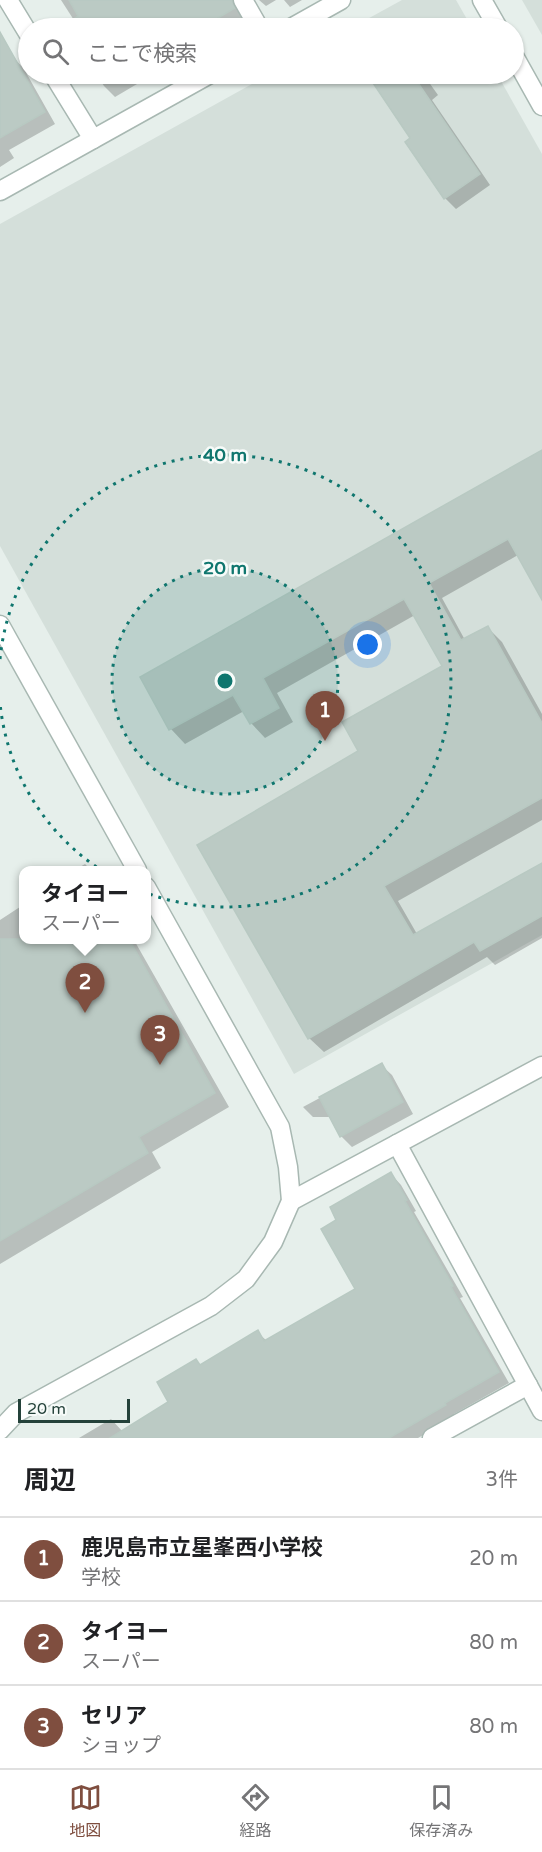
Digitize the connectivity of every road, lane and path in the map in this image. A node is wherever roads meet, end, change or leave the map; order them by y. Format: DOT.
graph roads {
  1 [pos="8,0"];
  2 [pos="243,0"];
  3 [pos="341,0"];
  4 [pos="482,0"];
  5 [pos="19,18"];
  6 [pos="253,18"];
  7 [pos="309,18"];
  8 [pos="492,18"];
  9 [pos="524,75"];
  10 [pos="59,84"];
  11 [pos="192,84"];
  12 [pos="542,106"];
  13 [pos="93,139"];
  14 [pos="0,191"];
  15 [pos="0,625"];
  16 [pos="135,866"];
  17 [pos="151,894"];
  18 [pos="542,1066"];
  19 [pos="397,1144"];
  20 [pos="291,1201"];
  21 [pos="528,1385"];
  22 [pos="542,1411"];
  23 [pos="0,1430"];
  24 [pos="432,1438"];
  1 -- 5 [label="street"];
  2 -- 6 [label="street"];
  3 -- 7 [label="street"];
  4 -- 8 [label="street"];
  9 -- 12 [label="street"];
  10 -- 13 [label="street"];
  11 -- 13 [label="street"];
  13 -- 14 [label="street"];
  15 -- 16 [label="street"];
  17 -- 20 [label="street"];
  18 -- 19 [label="street"];
  19 -- 20 [label="street"];
  19 -- 21 [label="street"];
  20 -- 23 [label="street"];
  21 -- 22 [label="street"];
  21 -- 24 [label="street"];
}
